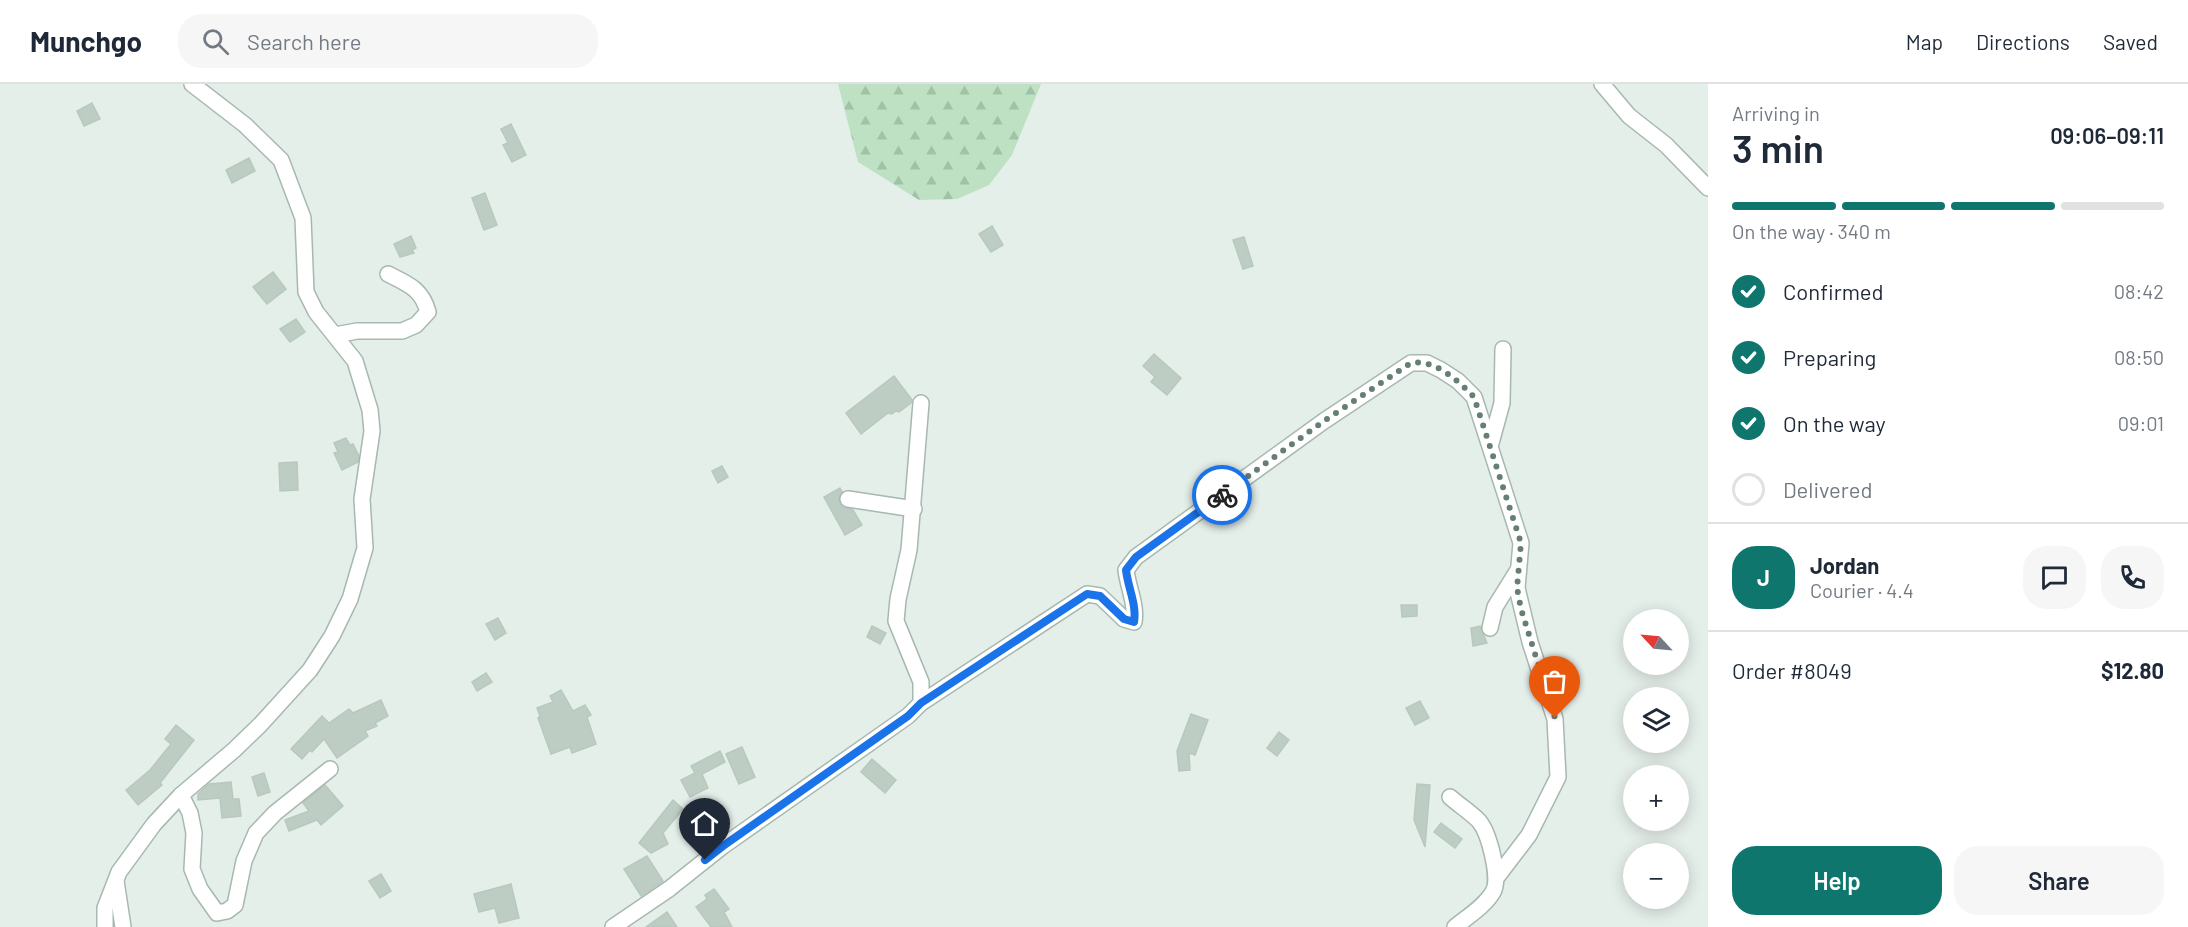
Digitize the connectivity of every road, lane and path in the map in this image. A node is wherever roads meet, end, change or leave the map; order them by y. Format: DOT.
graph roads {
  1 [pos="192,84"];
  2 [pos="1602,84"];
  3 [pos="1708,188"];
  4 [pos="388,274"];
  5 [pos="335,335"];
  6 [pos="1503,349"];
  7 [pos="921,403"];
  8 [pos="1491,443"];
  9 [pos="848,500"];
  10 [pos="914,509"];
  11 [pos="1518,570"];
  12 [pos="1490,628"];
  13 [pos="921,703"];
  14 [pos="330,769"];
  15 [pos="181,795"];
  16 [pos="1450,797"];
  17 [pos="1497,877"];
  18 [pos="116,881"];
  19 [pos="105,927"];
  20 [pos="123,927"];
  21 [pos="614,927"];
  22 [pos="1455,927"];
  1 -- 5 [label="street"];
  2 -- 3 [label="street"];
  4 -- 5 [label="street"];
  5 -- 15 [label="street"];
  6 -- 8 [label="street"];
  7 -- 10 [label="street"];
  8 -- 11 [label="street"];
  8 -- 13 [label="street"];
  9 -- 10 [label="street"];
  10 -- 13 [label="street"];
  11 -- 12 [label="street"];
  11 -- 17 [label="street"];
  13 -- 21 [label="street"];
  14 -- 15 [label="street"];
  15 -- 18 [label="street"];
  16 -- 17 [label="street"];
  17 -- 22 [label="street"];
  18 -- 19 [label="street"];
  18 -- 20 [label="street"];
}
